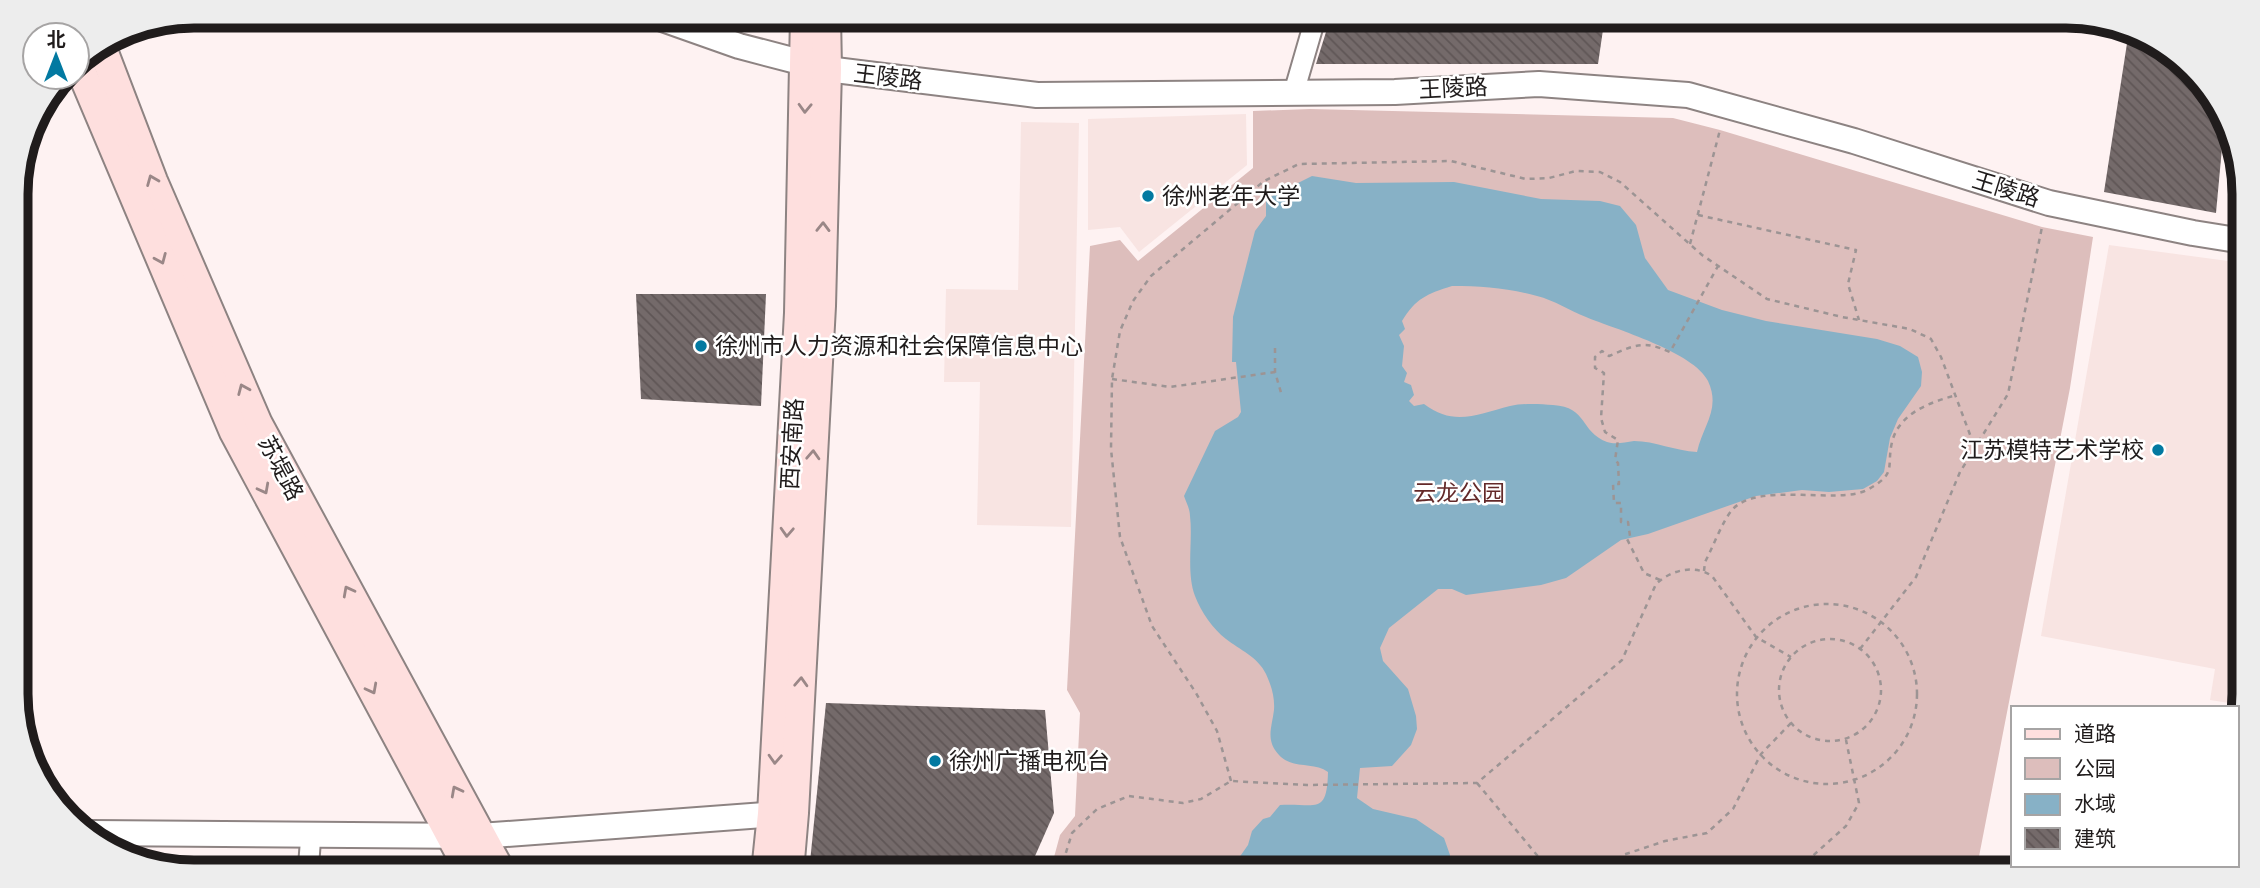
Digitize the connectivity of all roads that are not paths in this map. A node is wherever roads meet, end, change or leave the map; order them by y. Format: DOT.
graph roads {
  1 [pos="687,28"];
  2 [pos="808,28"];
  3 [pos="823,28"];
  4 [pos="1313,28"];
  5 [pos="105,54"];
  6 [pos="816,66"];
  7 [pos="90,91"];
  8 [pos="1294,92"];
  9 [pos="2232,239"];
  10 [pos="783,813"];
  11 [pos="104,833"];
  12 [pos="311,834"];
  13 [pos="450,836"];
  14 [pos="480,836"];
  15 [pos="309,860"];
  16 [pos="463,860"];
  17 [pos="494,860"];
  18 [pos="769,860"];
  19 [pos="788,860"];
  1 -- 6 [label="street, 王陵路"];
  2 -- 6 [label="main road, 西安南路"];
  3 -- 6 [label="main road, 西安南路"];
  4 -- 8 [label="street"];
  14 -- 5 [label="main road, 苏堤路, one-way"];
  6 -- 8 [label="street, 王陵路"];
  6 -- 10 [label="main road, 西安南路"];
  7 -- 13 [label="main road, 苏堤路, one-way"];
  8 -- 9 [label="street, 王陵路"];
  10 -- 14 [label="street"];
  10 -- 18 [label="main road, 西安南路"];
  10 -- 19 [label="main road, 西安南路"];
  11 -- 12 [label="street"];
  12 -- 13 [label="street"];
  12 -- 15 [label="street"];
  13 -- 14 [label="street"];
  13 -- 16 [label="main road, 苏堤路"];
  14 -- 17 [label="main road, 苏堤路"];
}
